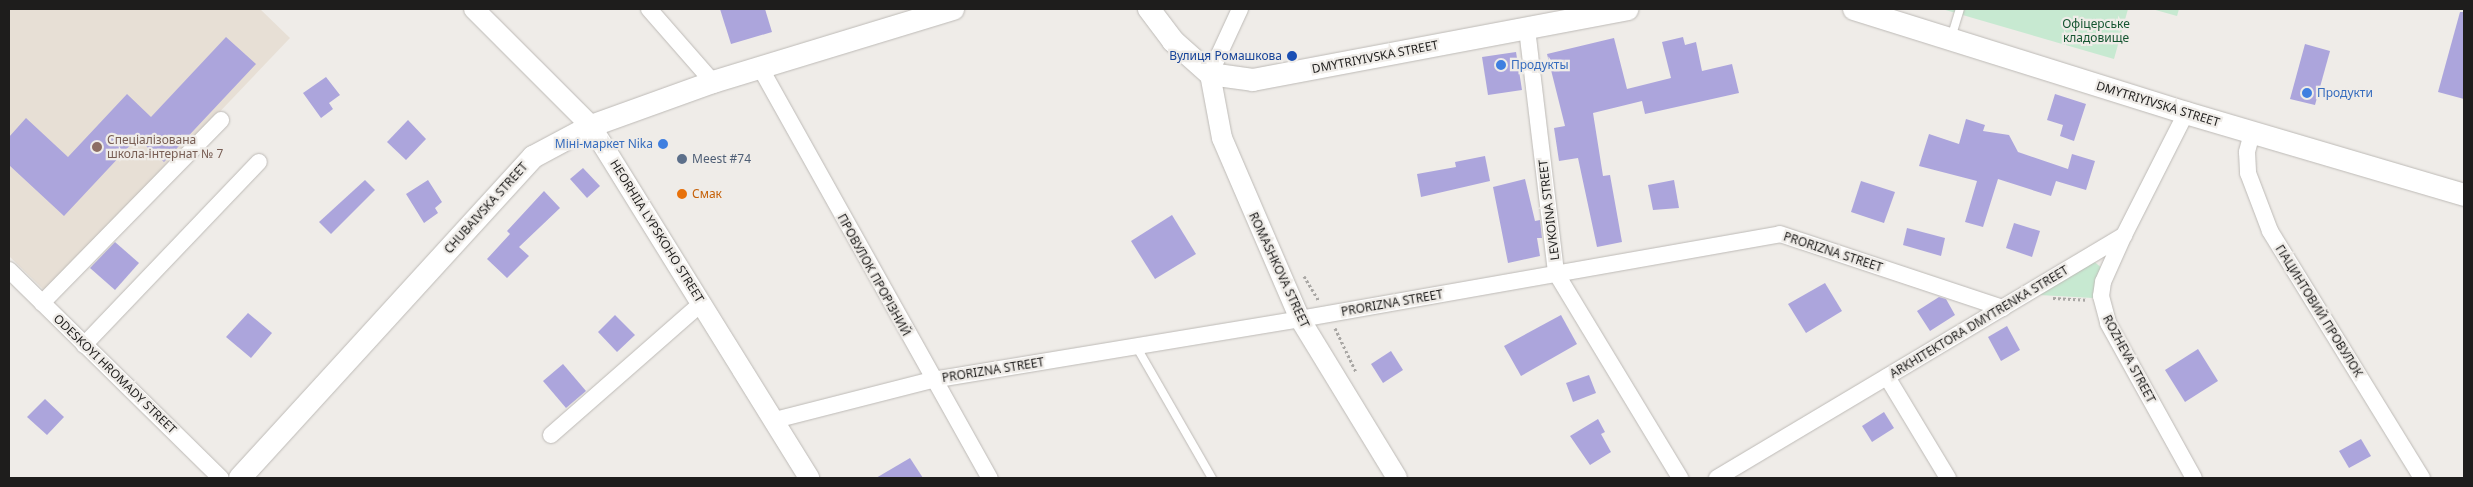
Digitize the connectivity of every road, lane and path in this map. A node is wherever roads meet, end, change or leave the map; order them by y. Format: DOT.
graph roads {
  1 [pos="474,9"];
  2 [pos="649,9"];
  3 [pos="953,9"];
  4 [pos="1149,9"];
  5 [pos="1240,9"];
  6 [pos="1854,9"];
  7 [pos="1960,9"];
  8 [pos="1617,10"];
  9 [pos="1527,29"];
  10 [pos="1951,39"];
  11 [pos="761,69"];
  12 [pos="1210,74"];
  13 [pos="713,82"];
  14 [pos="2186,113"];
  15 [pos="221,120"];
  16 [pos="591,126"];
  17 [pos="2252,132"];
  18 [pos="259,162"];
  19 [pos="2464,195"];
  20 [pos="2124,235"];
  21 [pos="1298,267"];
  22 [pos="9,270"];
  23 [pos="1556,273"];
  24 [pos="2022,296"];
  25 [pos="2090,301"];
  26 [pos="42,303"];
  27 [pos="702,303"];
  28 [pos="2003,308"];
  29 [pos="1328,314"];
  30 [pos="1300,319"];
  31 [pos="84,345"];
  32 [pos="1136,346"];
  33 [pos="1358,374"];
  34 [pos="1886,377"];
  35 [pos="932,380"];
  36 [pos="775,420"];
  37 [pos="552,435"];
  38 [pos="221,478"];
  39 [pos="240,478"];
  40 [pos="809,478"];
  41 [pos="990,478"];
  42 [pos="1212,478"];
  43 [pos="1397,478"];
  44 [pos="1680,478"];
  45 [pos="1717,478"];
  46 [pos="1948,478"];
  47 [pos="2194,478"];
  48 [pos="2422,478"];
  1 -- 16 [label="street, HEORHIIA LYPSKOHO STREET"];
  2 -- 13 [label="street"];
  3 -- 11 [label="main road, CHUBAIVSKA STREET"];
  4 -- 12 [label="main road"];
  5 -- 12 [label="street"];
  6 -- 10 [label="main road, DMYTRIYIVSKA STREET"];
  7 -- 10 [label="lane"];
  8 -- 9 [label="main road, DMYTRIYIVSKA STREET"];
  9 -- 12 [label="main road, DMYTRIYIVSKA STREET"];
  9 -- 23 [label="street, LEVKOINA STREET"];
  10 -- 14 [label="main road, DMYTRIYIVSKA STREET"];
  11 -- 13 [label="main road, CHUBAIVSKA STREET"];
  11 -- 35 [label="street, ПРОВУЛОК ПРОРІЗНИЙ"];
  12 -- 30 [label="street, ROMASHKOVA STREET"];
  13 -- 16 [label="main road, CHUBAIVSKA STREET"];
  14 -- 17 [label="main road, DMYTRIYIVSKA STREET"];
  14 -- 20 [label="street"];
  15 -- 26 [label="street"];
  16 -- 27 [label="street, HEORHIIA LYPSKOHO STREET"];
  16 -- 39 [label="main road, CHUBAIVSKA STREET"];
  17 -- 19 [label="main road, DMYTRIYIVSKA STREET"];
  17 -- 48 [label="street, ГІАЦИНТОВИЙ ПРОВУЛОК"];
  18 -- 31 [label="street"];
  20 -- 24 [label="street, ARKHITEKTORA DMYTRENKA STREET"];
  20 -- 47 [label="street, ROZHEVA STREET"];
  21 -- 29 [label="path"];
  22 -- 26 [label="street, ODESKOYI HROMADY STREET"];
  23 -- 28 [label="street, PRORIZNA STREET"];
  23 -- 29 [label="street, PRORIZNA STREET"];
  23 -- 44 [label="street, LEVKOINA STREET"];
  24 -- 25 [label="path"];
  24 -- 28 [label="street, ARKHITEKTORA DMYTRENKA STREET"];
  26 -- 31 [label="street, ODESKOYI HROMADY STREET"];
  27 -- 36 [label="street, HEORHIIA LYPSKOHO STREET"];
  27 -- 37 [label="street"];
  28 -- 34 [label="street, ARKHITEKTORA DMYTRENKA STREET"];
  29 -- 30 [label="street, PRORIZNA STREET"];
  29 -- 33 [label="path"];
  30 -- 32 [label="street, PRORIZNA STREET"];
  30 -- 43 [label="street, ROMASHKOVA STREET"];
  31 -- 38 [label="street, ODESKOYI HROMADY STREET"];
  32 -- 35 [label="street, PRORIZNA STREET"];
  32 -- 42 [label="lane"];
  34 -- 45 [label="street, ARKHITEKTORA DMYTRENKA STREET"];
  34 -- 46 [label="street"];
  35 -- 36 [label="street, PRORIZNA STREET"];
  35 -- 41 [label="street, ПРОВУЛОК ПРОРІЗНИЙ"];
  36 -- 40 [label="street, HEORHIIA LYPSKOHO STREET"];
}
